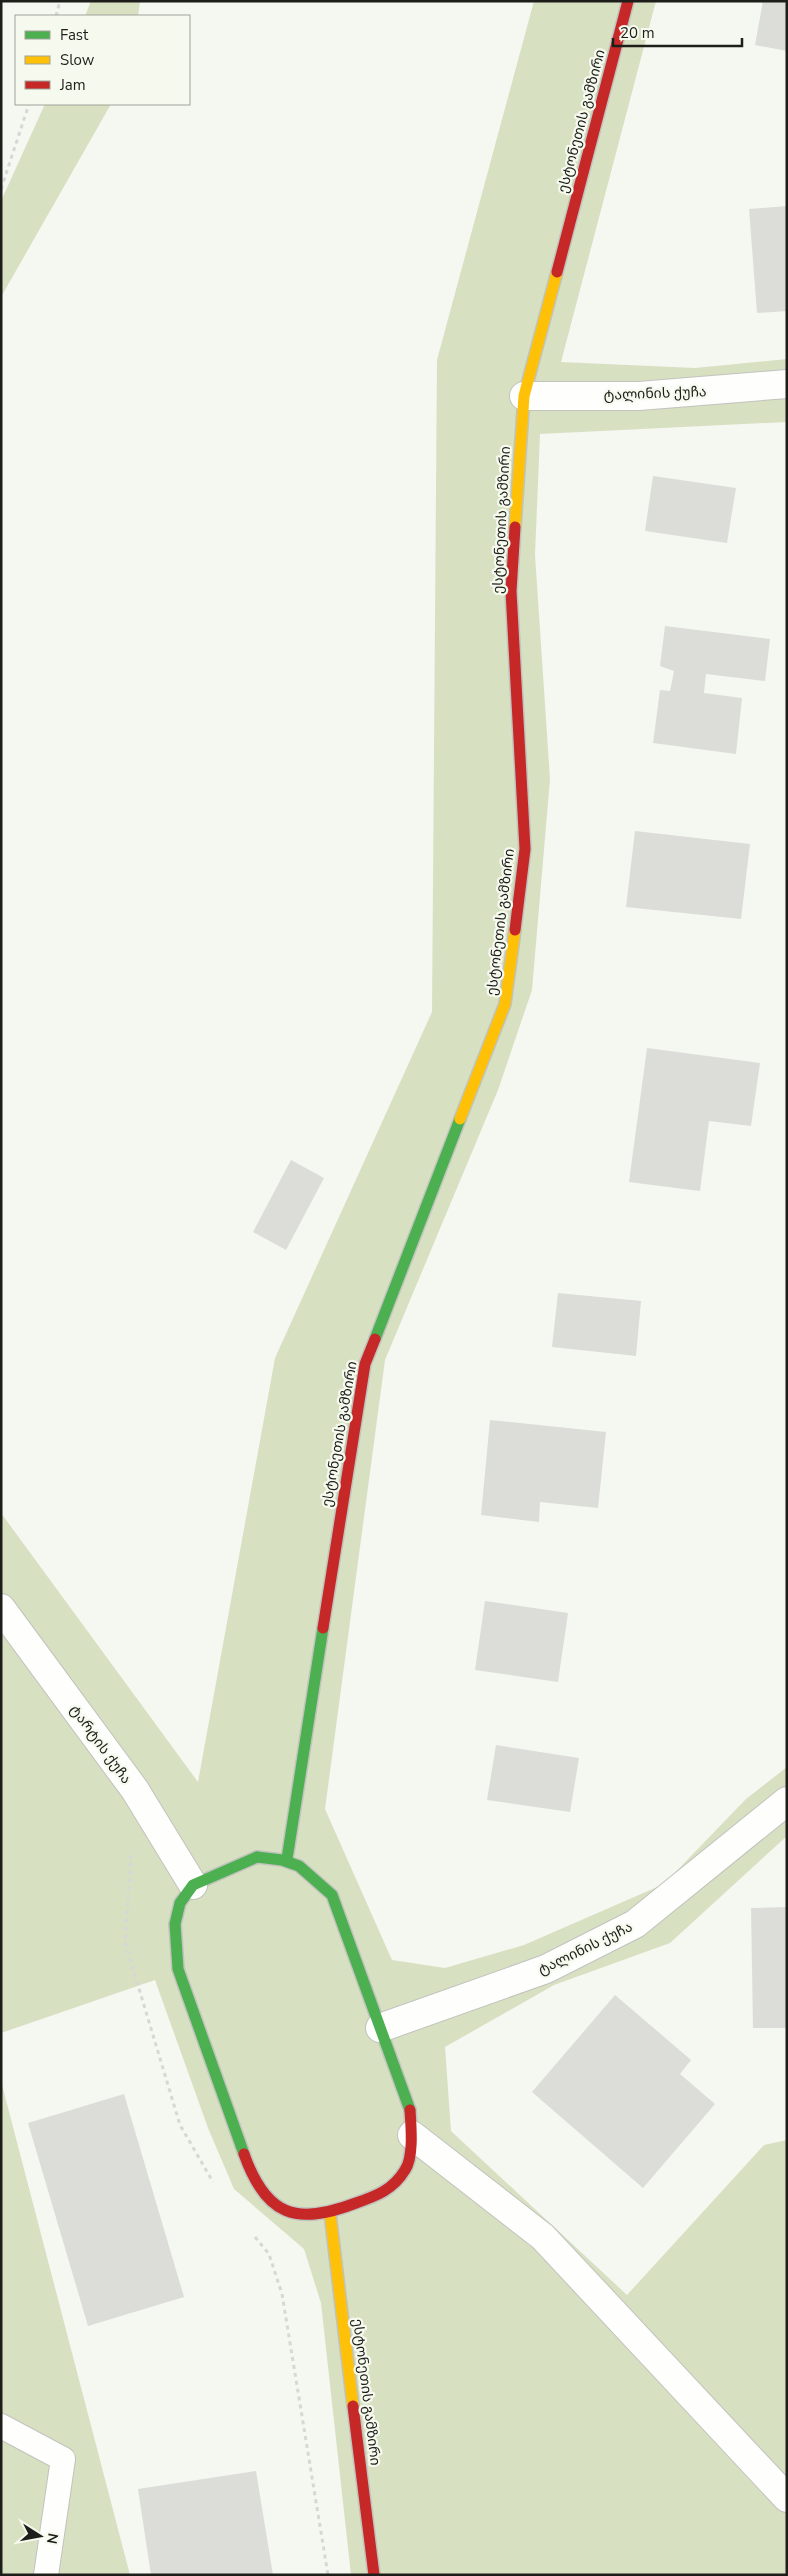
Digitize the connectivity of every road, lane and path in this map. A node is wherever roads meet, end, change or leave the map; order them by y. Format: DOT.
graph roads {
  1 [pos="60,1"];
  2 [pos="628,1"];
  3 [pos="56,15"];
  4 [pos="29,105"];
  5 [pos="1,189"];
  6 [pos="787,384"];
  7 [pos="524,396"];
  8 [pos="1,1608"];
  9 [pos="787,1801"];
  10 [pos="287,1859"];
  11 [pos="193,1885"];
  12 [pos="380,2028"];
  13 [pos="412,2136"];
  14 [pos="330,2213"];
  15 [pos="1,2426"];
  16 [pos="787,2498"];
  17 [pos="46,2575"];
  18 [pos="374,2575"];
  1 -- 3 [label="path"];
  2 -- 7 [label="street, ესტონეთის გამზირი"];
  4 -- 5 [label="path"];
  6 -- 7 [label="street, ტალინის ქუჩა"];
  7 -- 10 [label="street, ესტონეთის გამზირი"];
  8 -- 11 [label="street, ტარტის ქუჩა"];
  9 -- 12 [label="street, ტალინის ქუჩა"];
  10 -- 11 [label="street"];
  10 -- 12 [label="street"];
  11 -- 14 [label="street"];
  12 -- 13 [label="street"];
  13 -- 14 [label="street"];
  13 -- 16 [label="street"];
  14 -- 18 [label="street, ესტონეთის გამზირი"];
  15 -- 17 [label="lane"];
}
